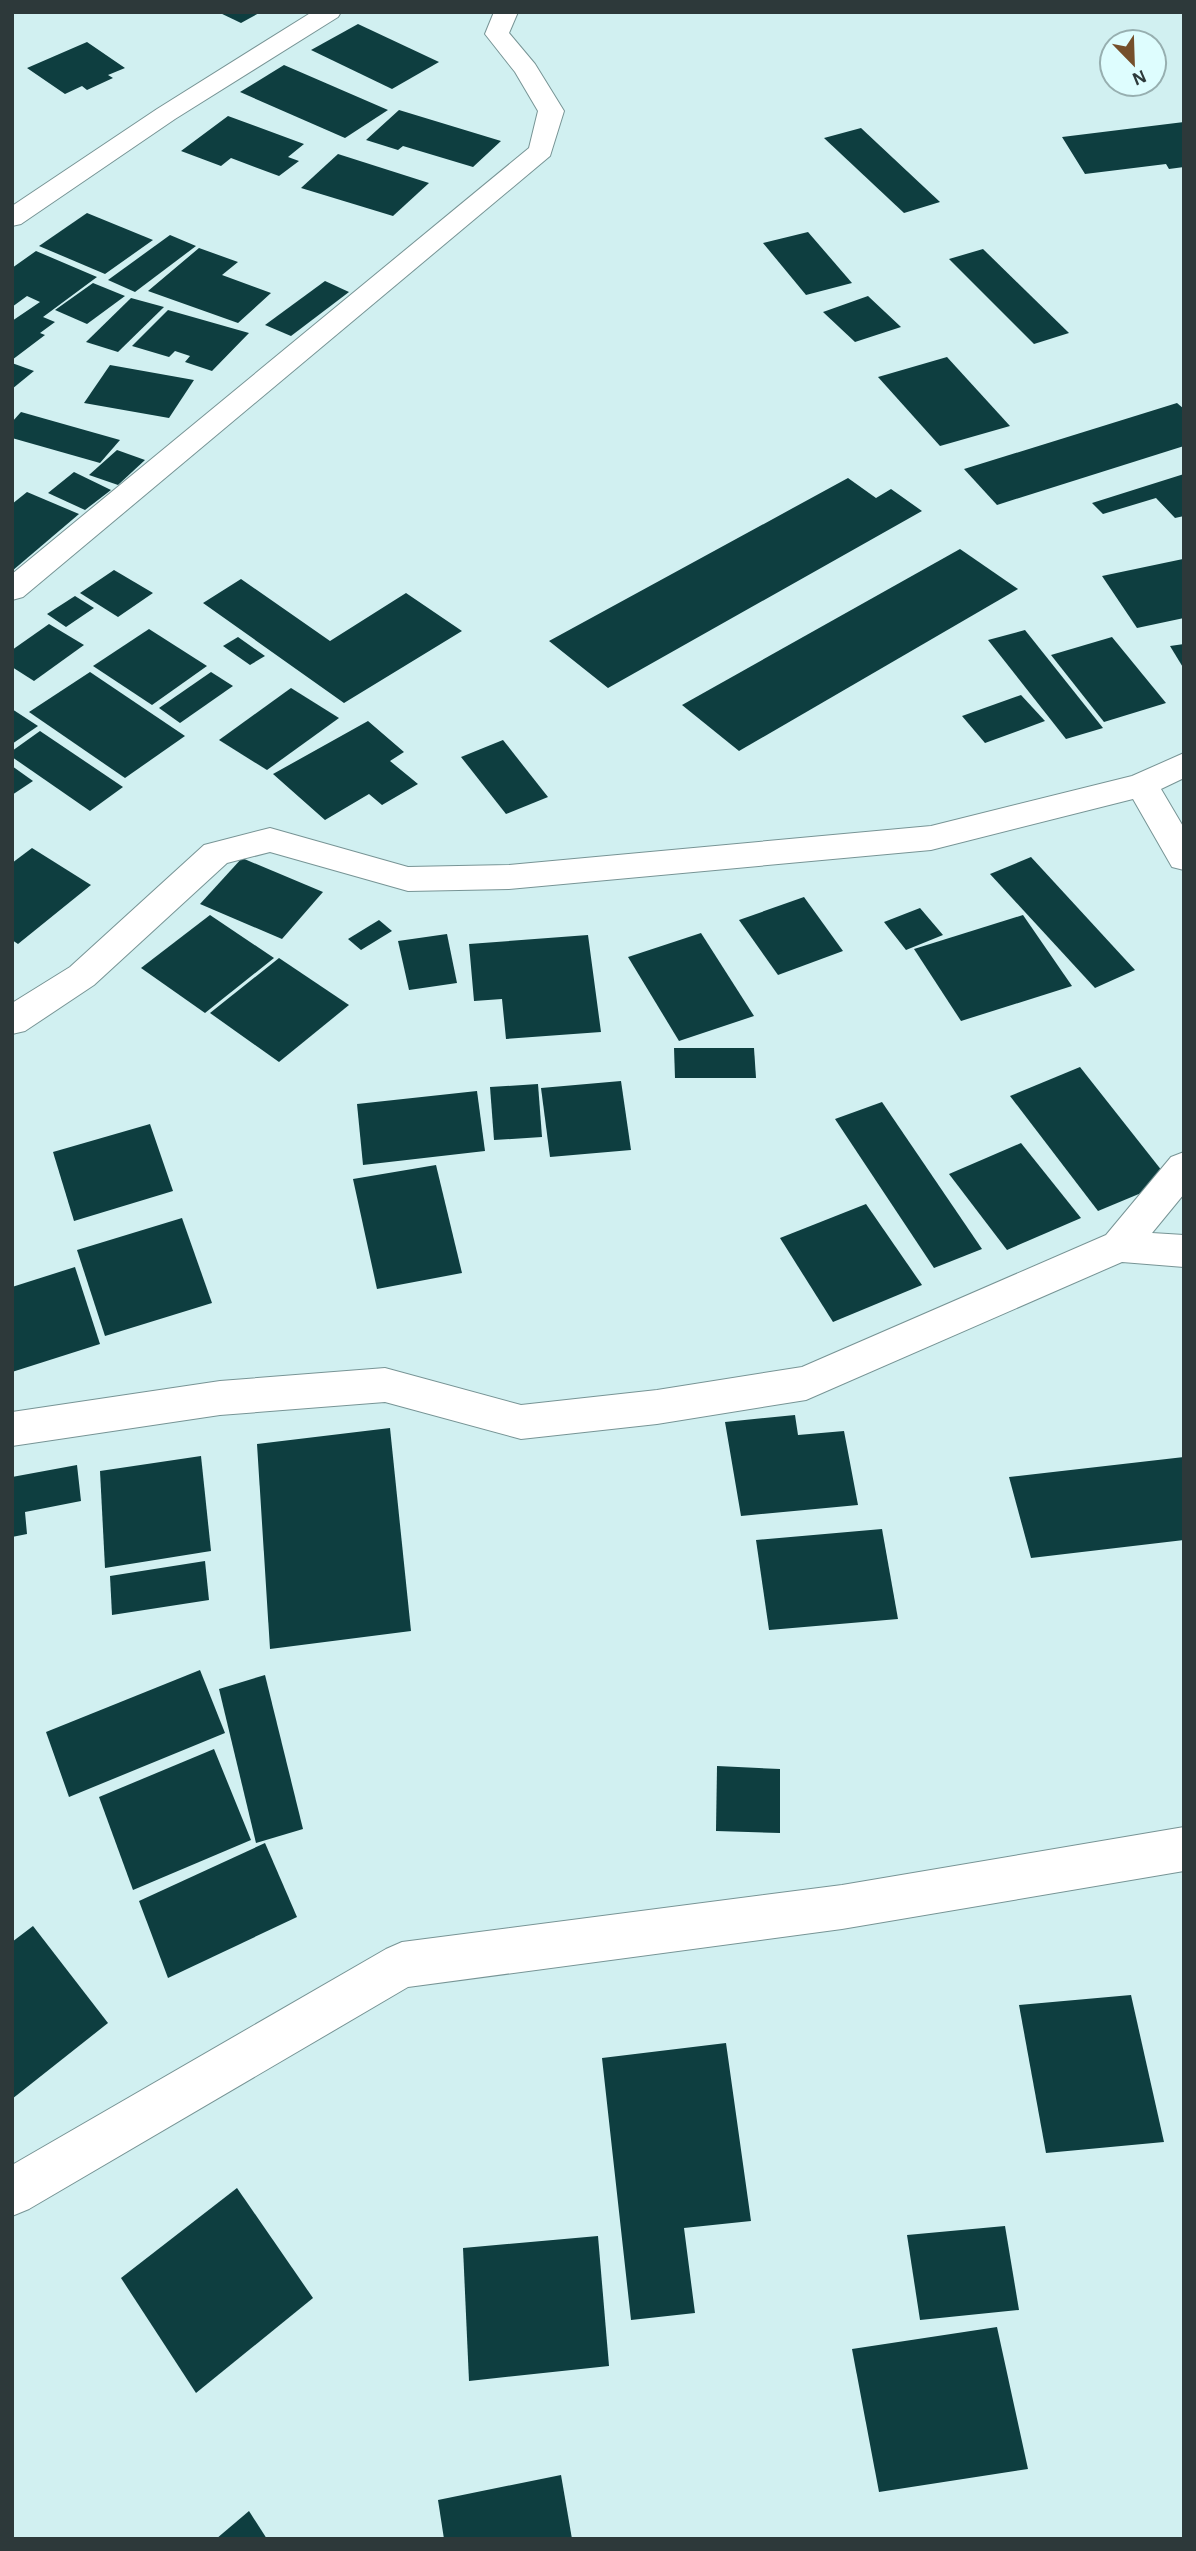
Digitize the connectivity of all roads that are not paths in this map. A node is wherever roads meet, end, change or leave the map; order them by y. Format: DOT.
graph roads {
  1 [pos="329,12"];
  2 [pos="506,12"];
  3 [pos="12,218"];
  4 [pos="12,590"];
  5 [pos="1184,764"];
  6 [pos="1142,785"];
  7 [pos="1184,858"];
  8 [pos="12,1021"];
  9 [pos="1184,1167"];
  10 [pos="1119,1246"];
  11 [pos="1184,1251"];
  12 [pos="12,1429"];
  13 [pos="1184,1849"];
  14 [pos="12,2192"];
  1 -- 3 [label="street"];
  2 -- 4 [label="street"];
  5 -- 6 [label="street"];
  6 -- 7 [label="street"];
  6 -- 8 [label="street"];
  9 -- 10 [label="street"];
  10 -- 11 [label="street"];
  10 -- 12 [label="street"];
  13 -- 14 [label="street"];
}
